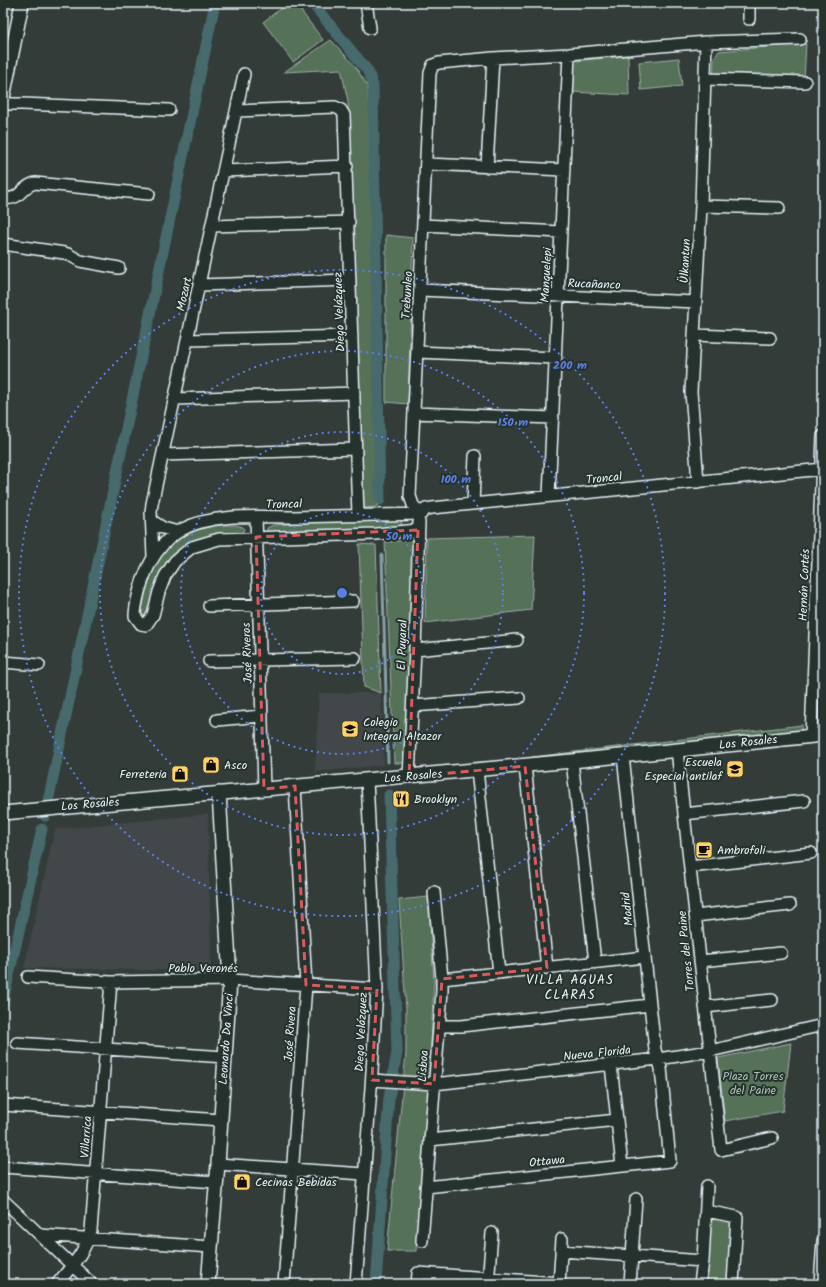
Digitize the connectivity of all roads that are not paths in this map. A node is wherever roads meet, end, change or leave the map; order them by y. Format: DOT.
graph roads {
  1 [pos="22,3"];
  2 [pos="366,3"];
  3 [pos="749,3"];
  4 [pos="748,19"];
  5 [pos="370,28"];
  6 [pos="800,39"];
  7 [pos="706,42"];
  8 [pos="569,54"];
  9 [pos="494,58"];
  10 [pos="244,74"];
  11 [pos="706,79"];
  12 [pos="5,81"];
  13 [pos="805,82"];
  14 [pos="3,98"];
  15 [pos="3,104"];
  16 [pos="169,110"];
  17 [pos="236,111"];
  18 [pos="426,164"];
  19 [pos="347,166"];
  20 [pos="486,167"];
  21 [pos="564,170"];
  22 [pos="223,171"];
  23 [pos="149,194"];
  24 [pos="3,198"];
  25 [pos="701,206"];
  26 [pos="779,208"];
  27 [pos="349,222"];
  28 [pos="423,225"];
  29 [pos="212,226"];
  30 [pos="561,232"];
  31 [pos="3,244"];
  32 [pos="119,268"];
  33 [pos="350,280"];
  34 [pos="199,285"];
  35 [pos="420,290"];
  36 [pos="558,296"];
  37 [pos="696,302"];
  38 [pos="695,335"];
  39 [pos="352,336"];
  40 [pos="770,338"];
  41 [pos="187,340"];
  42 [pos="417,352"];
  43 [pos="556,358"];
  44 [pos="354,393"];
  45 [pos="175,399"];
  46 [pos="414,413"];
  47 [pos="553,418"];
  48 [pos="823,436"];
  49 [pos="356,449"];
  50 [pos="163,455"];
  51 [pos="475,456"];
  52 [pos="822,469"];
  53 [pos="698,482"];
  54 [pos="822,490"];
  55 [pos="549,496"];
  56 [pos="473,504"];
  57 [pos="421,514"];
  58 [pos="358,515"];
  59 [pos="256,517"];
  60 [pos="152,520"];
  61 [pos="418,530"];
  62 [pos="178,532"];
  63 [pos="256,537"];
  64 [pos="153,556"];
  65 [pos="821,557"];
  66 [pos="353,601"];
  67 [pos="258,604"];
  68 [pos="209,606"];
  69 [pos="820,611"];
  70 [pos="517,640"];
  71 [pos="416,650"];
  72 [pos="355,658"];
  73 [pos="260,660"];
  74 [pos="209,661"];
  75 [pos="3,662"];
  76 [pos="818,664"];
  77 [pos="39,665"];
  78 [pos="519,698"];
  79 [pos="413,706"];
  80 [pos="262,716"];
  81 [pos="217,720"];
  82 [pos="817,735"];
  83 [pos="677,750"];
  84 [pos="623,756"];
  85 [pos="572,761"];
  86 [pos="525,766"];
  87 [pos="477,770"];
  88 [pos="409,777"];
  89 [pos="368,780"];
  90 [pos="295,786"];
  91 [pos="264,789"];
  92 [pos="220,793"];
  93 [pos="804,801"];
  94 [pos="3,813"];
  95 [pos="684,814"];
  96 [pos="811,853"];
  97 [pos="690,867"];
  98 [pos="434,892"];
  99 [pos="790,905"];
  100 [pos="695,916"];
  101 [pos="781,953"];
  102 [pos="645,957"];
  103 [pos="700,961"];
  104 [pos="595,962"];
  105 [pos="547,968"];
  106 [pos="499,973"];
  107 [pos="28,977"];
  108 [pos="442,979"];
  109 [pos="230,980"];
  110 [pos="111,982"];
  111 [pos="306,985"];
  112 [pos="377,989"];
  113 [pos="772,1000"];
  114 [pos="650,1005"];
  115 [pos="705,1007"];
  116 [pos="823,1024"];
  117 [pos="439,1026"];
  118 [pos="17,1043"];
  119 [pos="105,1049"];
  120 [pos="710,1051"];
  121 [pos="225,1057"];
  122 [pos="658,1059"];
  123 [pos="611,1065"];
  124 [pos="376,1080"];
  125 [pos="434,1084"];
  126 [pos="3,1105"];
  127 [pos="101,1112"];
  128 [pos="221,1120"];
  129 [pos="617,1120"];
  130 [pos="772,1138"];
  131 [pos="430,1140"];
  132 [pos="670,1161"];
  133 [pos="218,1164"];
  134 [pos="622,1166"];
  135 [pos="3,1168"];
  136 [pos="292,1169"];
  137 [pos="96,1174"];
  138 [pos="364,1174"];
  139 [pos="216,1182"];
  140 [pos="707,1186"];
  141 [pos="426,1187"];
  142 [pos="636,1199"];
  143 [pos="3,1200"];
  144 [pos="706,1211"];
  145 [pos="492,1233"];
  146 [pos="40,1235"];
  147 [pos="89,1238"];
  148 [pos="562,1239"];
  149 [pos="422,1241"];
  150 [pos="823,1241"];
  151 [pos="211,1247"];
  152 [pos="561,1251"];
  153 [pos="632,1256"];
  154 [pos="703,1261"];
  155 [pos="72,1266"];
  156 [pos="417,1278"];
  157 [pos="821,1278"];
  158 [pos="489,1281"];
  159 [pos="559,1283"];
  160 [pos="57,1284"];
  161 [pos="92,1284"];
  162 [pos="208,1284"];
  163 [pos="284,1284"];
  164 [pos="356,1284"];
  165 [pos="630,1284"];
  166 [pos="700,1284"];
  167 [pos="733,1284"];
  1 -- 12 [label="street"];
  2 -- 5 [label="street"];
  3 -- 4 [label="street"];
  6 -- 7 [label="street"];
  7 -- 8 [label="street"];
  7 -- 11 [label="street, Ülkantun"];
  8 -- 9 [label="street"];
  8 -- 21 [label="street, Manquelepi"];
  9 -- 18 [label="street, Trebunleo"];
  9 -- 20 [label="street"];
  10 -- 17 [label="street, Mozart"];
  11 -- 13 [label="street"];
  11 -- 25 [label="street, Ülkantun"];
  12 -- 14 [label="street"];
  15 -- 16 [label="street"];
  17 -- 19 [label="street, Diego Velázquez"];
  17 -- 22 [label="street, Mozart"];
  18 -- 20 [label="street"];
  18 -- 28 [label="street, Trebunleo"];
  19 -- 22 [label="street"];
  19 -- 27 [label="street, Diego Velázquez"];
  20 -- 21 [label="street"];
  21 -- 30 [label="street, Manquelepi"];
  22 -- 29 [label="street, Mozart"];
  23 -- 24 [label="street"];
  25 -- 26 [label="street"];
  25 -- 37 [label="street, Ülkantun"];
  27 -- 29 [label="street"];
  27 -- 33 [label="street, Diego Velázquez"];
  28 -- 30 [label="street"];
  28 -- 35 [label="street, Trebunleo"];
  29 -- 34 [label="street, Mozart"];
  30 -- 36 [label="street, Manquelepi"];
  31 -- 32 [label="street"];
  33 -- 34 [label="street"];
  33 -- 39 [label="street, Diego Velázquez"];
  34 -- 41 [label="street, Mozart"];
  35 -- 36 [label="street, Rucañanco"];
  35 -- 42 [label="street, Trebunleo"];
  36 -- 37 [label="street, Rucañanco"];
  36 -- 43 [label="street, Manquelepi"];
  37 -- 38 [label="street, Ülkantun"];
  38 -- 40 [label="street"];
  38 -- 53 [label="street, Ülkantun"];
  39 -- 41 [label="street"];
  39 -- 44 [label="street, Diego Velázquez"];
  41 -- 45 [label="street, Mozart"];
  42 -- 43 [label="street"];
  42 -- 46 [label="street, Trebunleo"];
  43 -- 47 [label="street, Manquelepi"];
  44 -- 45 [label="street"];
  44 -- 49 [label="street, Diego Velázquez"];
  45 -- 50 [label="street, Mozart"];
  46 -- 47 [label="street"];
  46 -- 57 [label="street, Trebunleo"];
  47 -- 55 [label="street, Manquelepi"];
  48 -- 52 [label="street, Hernán Cortés"];
  49 -- 50 [label="street"];
  49 -- 58 [label="street, Diego Velázquez"];
  50 -- 60 [label="street, Mozart"];
  51 -- 56 [label="street"];
  52 -- 53 [label="street, Troncal"];
  52 -- 54 [label="street, Hernán Cortés"];
  53 -- 55 [label="street, Troncal"];
  54 -- 65 [label="street, Hernán Cortés"];
  55 -- 56 [label="street, Troncal"];
  56 -- 57 [label="street, Troncal"];
  57 -- 58 [label="street, Troncal"];
  57 -- 61 [label="street, El Puyaral"];
  58 -- 59 [label="street, Troncal"];
  59 -- 62 [label="street, Troncal"];
  59 -- 63 [label="street, José Riveros"];
  60 -- 62 [label="street"];
  60 -- 64 [label="street, Mozart"];
  61 -- 63 [label="street, Troncal"];
  61 -- 71 [label="street, El Puyaral"];
  62 -- 64 [label="street, Troncal"];
  63 -- 64 [label="street, Troncal"];
  63 -- 67 [label="street, José Riveros"];
  65 -- 69 [label="street, Hernán Cortés"];
  66 -- 67 [label="street"];
  67 -- 68 [label="street"];
  67 -- 73 [label="street, José Riveros"];
  69 -- 76 [label="street, Hernán Cortés"];
  70 -- 71 [label="street"];
  71 -- 79 [label="street, El Puyaral"];
  72 -- 73 [label="street"];
  73 -- 74 [label="street"];
  73 -- 80 [label="street, José Riveros"];
  75 -- 77 [label="street"];
  76 -- 82 [label="street, Hernán Cortés"];
  78 -- 79 [label="street"];
  79 -- 88 [label="street, El Puyaral"];
  80 -- 81 [label="street"];
  80 -- 91 [label="street, José Riveros"];
  82 -- 83 [label="street, Los Rosales"];
  83 -- 84 [label="street, Los Rosales"];
  83 -- 95 [label="street, Torres del Paine"];
  84 -- 85 [label="street, Los Rosales"];
  84 -- 102 [label="street, Madrid"];
  85 -- 86 [label="street, Los Rosales"];
  85 -- 104 [label="street"];
  86 -- 87 [label="street, Los Rosales"];
  86 -- 105 [label="street"];
  87 -- 88 [label="street, Los Rosales"];
  87 -- 106 [label="street"];
  88 -- 89 [label="street, Los Rosales"];
  89 -- 90 [label="street, Los Rosales"];
  89 -- 112 [label="street, Diego Velázquez"];
  90 -- 91 [label="street, Los Rosales"];
  90 -- 111 [label="street, José Rivera"];
  91 -- 92 [label="street, Los Rosales"];
  92 -- 94 [label="street, Los Rosales"];
  92 -- 109 [label="street, Leonardo Da Vinci"];
  93 -- 95 [label="street"];
  95 -- 97 [label="street, Torres del Paine"];
  96 -- 97 [label="street"];
  97 -- 100 [label="street, Torres del Paine"];
  98 -- 108 [label="street, Lisboa"];
  99 -- 100 [label="street"];
  100 -- 103 [label="street, Torres del Paine"];
  101 -- 103 [label="street"];
  102 -- 104 [label="street"];
  102 -- 114 [label="street, Madrid"];
  103 -- 115 [label="street, Torres del Paine"];
  104 -- 105 [label="street"];
  105 -- 106 [label="street"];
  106 -- 108 [label="street"];
  107 -- 110 [label="street, Pablo Veronés"];
  108 -- 117 [label="street, Lisboa"];
  109 -- 110 [label="street, Pablo Veronés"];
  109 -- 111 [label="street, Pablo Veronés"];
  109 -- 121 [label="street, Leonardo Da Vinci"];
  110 -- 119 [label="street, Villarrica"];
  111 -- 112 [label="street, Pablo Veronés"];
  111 -- 136 [label="street, José Rivera"];
  112 -- 124 [label="street, Diego Velázquez"];
  113 -- 115 [label="street"];
  114 -- 117 [label="street"];
  114 -- 122 [label="street, Madrid"];
  115 -- 120 [label="street, Torres del Paine"];
  116 -- 120 [label="street, Nueva Florida"];
  117 -- 125 [label="street, Lisboa"];
  118 -- 119 [label="street"];
  119 -- 121 [label="street"];
  119 -- 127 [label="street, Villarrica"];
  120 -- 122 [label="street, Nueva Florida"];
  120 -- 130 [label="street, Torres del Paine"];
  121 -- 128 [label="street, Leonardo Da Vinci"];
  122 -- 123 [label="street, Nueva Florida"];
  122 -- 132 [label="street, Madrid"];
  123 -- 125 [label="street, Nueva Florida"];
  123 -- 129 [label="street"];
  124 -- 125 [label="street, Nueva Florida"];
  124 -- 138 [label="street, Diego Velázquez"];
  125 -- 131 [label="street, Lisboa"];
  126 -- 127 [label="street"];
  127 -- 128 [label="street"];
  127 -- 137 [label="street, Villarrica"];
  128 -- 133 [label="street, Leonardo Da Vinci"];
  129 -- 131 [label="street"];
  129 -- 134 [label="street"];
  131 -- 141 [label="street, Lisboa"];
  132 -- 134 [label="street, Ottawa"];
  133 -- 136 [label="street"];
  133 -- 139 [label="street, Leonardo Da Vinci"];
  134 -- 141 [label="street, Ottawa"];
  135 -- 137 [label="street"];
  136 -- 138 [label="street"];
  136 -- 163 [label="street, José Rivera"];
  137 -- 139 [label="street"];
  137 -- 147 [label="street, Villarrica"];
  138 -- 164 [label="street, Diego Velázquez"];
  139 -- 151 [label="street, Leonardo Da Vinci"];
  140 -- 144 [label="street"];
  141 -- 149 [label="street, Lisboa"];
  142 -- 153 [label="street"];
  143 -- 146 [label="street"];
  144 -- 154 [label="street"];
  144 -- 167 [label="street"];
  145 -- 158 [label="street"];
  146 -- 147 [label="street"];
  146 -- 155 [label="street"];
  147 -- 151 [label="street"];
  147 -- 155 [label="street, Villarrica"];
  148 -- 152 [label="street"];
  150 -- 157 [label="street"];
  151 -- 162 [label="street, Leonardo Da Vinci"];
  152 -- 153 [label="street"];
  152 -- 159 [label="street"];
  153 -- 154 [label="street"];
  153 -- 165 [label="street"];
  154 -- 166 [label="street"];
  155 -- 160 [label="street, Villarrica"];
  155 -- 161 [label="street"];
  156 -- 158 [label="street"];
  158 -- 159 [label="street"];
}
